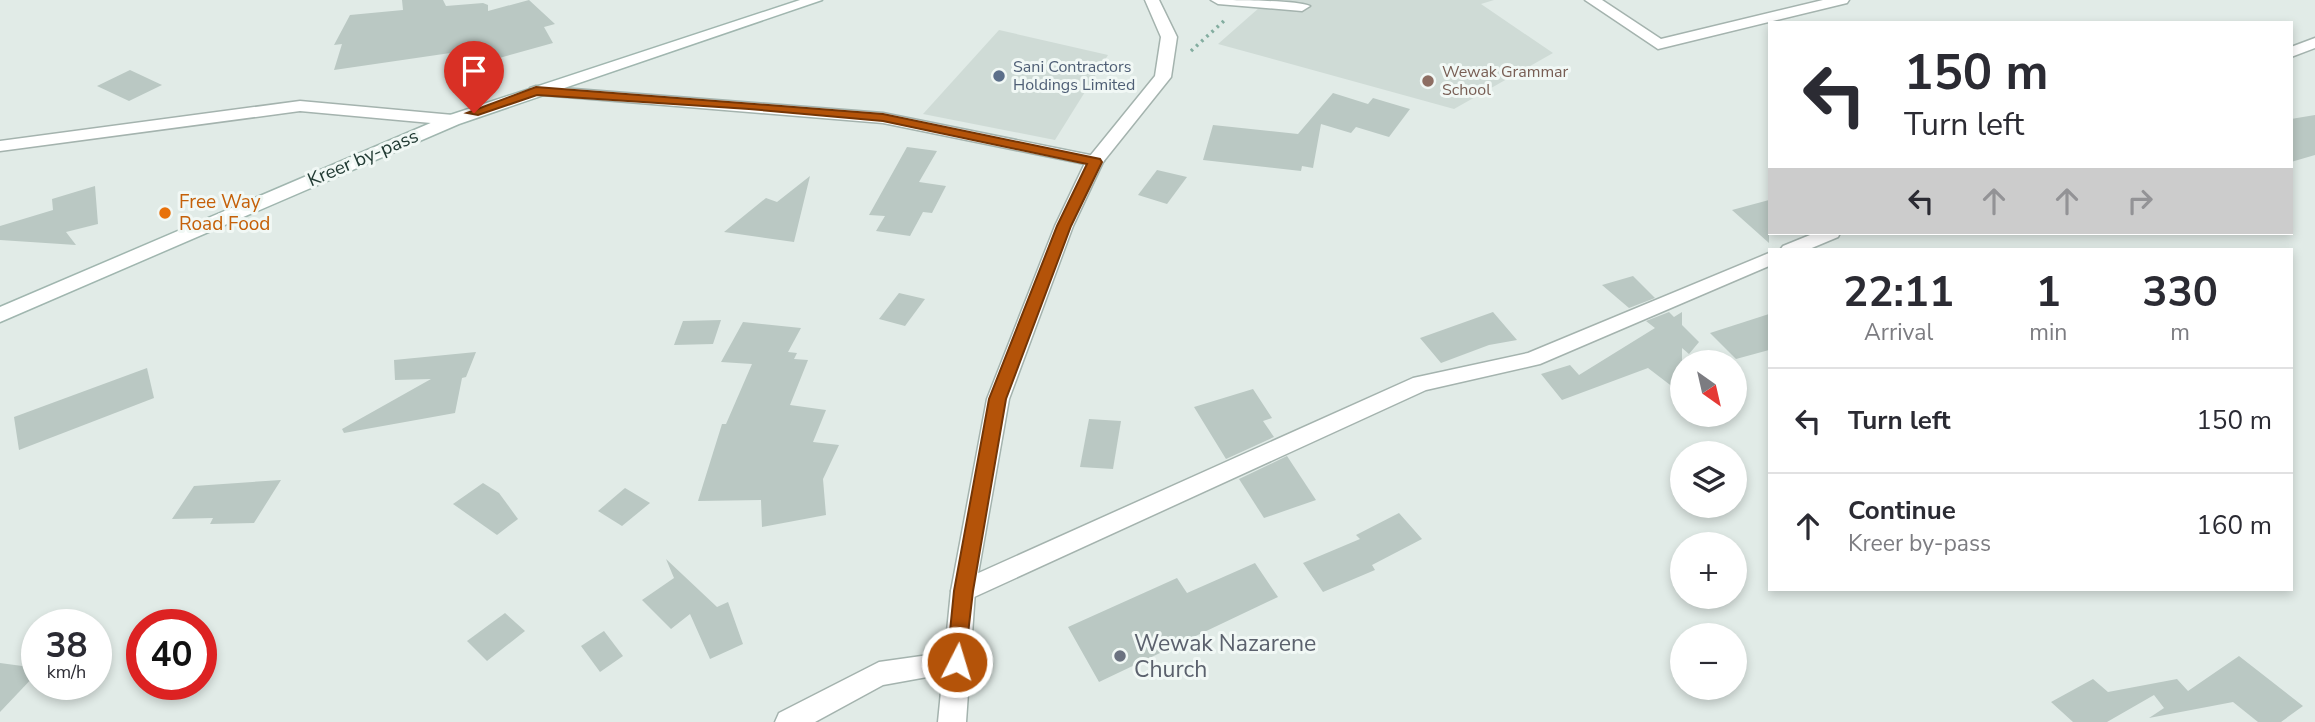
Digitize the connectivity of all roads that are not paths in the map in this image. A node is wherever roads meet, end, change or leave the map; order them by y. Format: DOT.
graph roads {
  1 [pos="815,0"];
  2 [pos="1152,0"];
  3 [pos="1218,0"];
  4 [pos="1592,0"];
  5 [pos="1842,0"];
  6 [pos="1302,6"];
  7 [pos="2315,43"];
  8 [pos="2293,51"];
  9 [pos="536,91"];
  10 [pos="453,120"];
  11 [pos="0,146"];
  12 [pos="1095,162"];
  13 [pos="1827,235"];
  14 [pos="1795,248"];
  15 [pos="1768,259"];
  16 [pos="0,316"];
  17 [pos="963,591"];
  18 [pos="957,662"];
  19 [pos="789,722"];
  20 [pos="952,722"];
  1 -- 9 [label="street, Kreer by-pass"];
  2 -- 12 [label="street"];
  3 -- 6 [label="street"];
  4 -- 5 [label="street"];
  7 -- 8 [label="street"];
  9 -- 10 [label="street, Kreer by-pass"];
  9 -- 12 [label="street"];
  10 -- 11 [label="street"];
  10 -- 16 [label="street, Kreer by-pass"];
  12 -- 17 [label="street"];
  13 -- 14 [label="street"];
  15 -- 17 [label="street"];
  17 -- 18 [label="street"];
  18 -- 19 [label="street"];
  18 -- 20 [label="street"];
}
